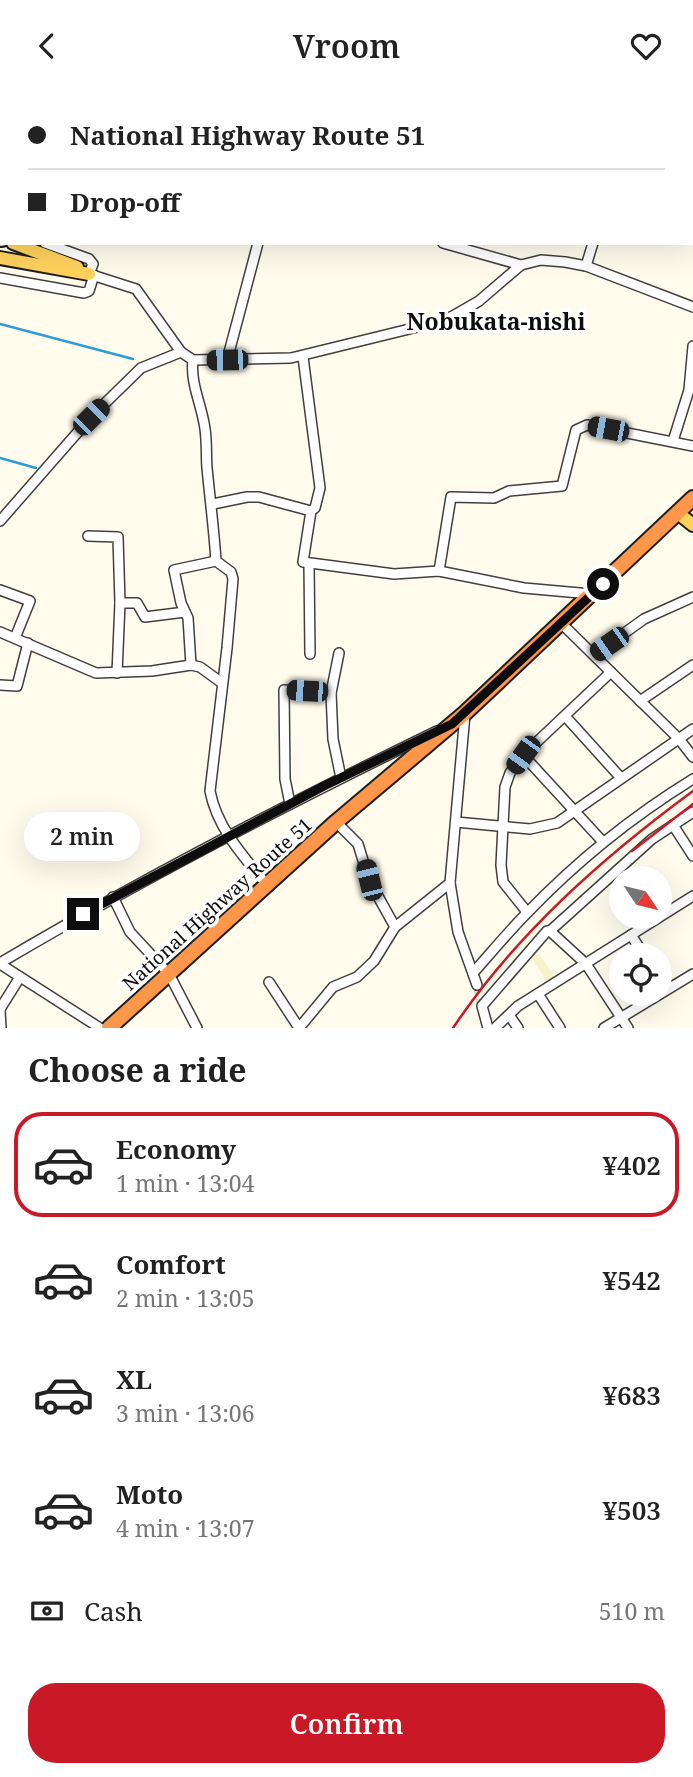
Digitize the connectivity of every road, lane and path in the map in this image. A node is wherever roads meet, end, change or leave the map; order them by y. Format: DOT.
graph roads {
  1 [pos="18,245"];
  2 [pos="50,245"];
  3 [pos="257,245"];
  4 [pos="450,245"];
  5 [pos="592,245"];
  6 [pos="0,258"];
  7 [pos="521,265"];
  8 [pos="586,266"];
  9 [pos="92,275"];
  10 [pos="0,278"];
  11 [pos="693,307"];
  12 [pos="693,346"];
  13 [pos="181,352"];
  14 [pos="303,357"];
  15 [pos="193,360"];
  16 [pos="227,360"];
  17 [pos="673,441"];
  18 [pos="693,446"];
  19 [pos="693,498"];
  20 [pos="213,504"];
  21 [pos="311,511"];
  22 [pos="678,513"];
  23 [pos="0,521"];
  24 [pos="693,525"];
  25 [pos="88,536"];
  26 [pos="216,561"];
  27 [pos="309,564"];
  28 [pos="439,571"];
  29 [pos="0,590"];
  30 [pos="592,594"];
  31 [pos="693,597"];
  32 [pos="120,603"];
  33 [pos="186,612"];
  34 [pos="561,623"];
  35 [pos="0,632"];
  36 [pos="15,638"];
  37 [pos="28,643"];
  38 [pos="339,653"];
  39 [pos="310,654"];
  40 [pos="594,655"];
  41 [pos="191,665"];
  42 [pos="693,665"];
  43 [pos="611,672"];
  44 [pos="117,673"];
  45 [pos="222,683"];
  46 [pos="0,685"];
  47 [pos="331,693"];
  48 [pos="640,701"];
  49 [pos="465,713"];
  50 [pos="565,716"];
  51 [pos="452,724"];
  52 [pos="693,729"];
  53 [pos="679,739"];
  54 [pos="523,755"];
  55 [pos="693,757"];
  56 [pos="341,778"];
  57 [pos="621,778"];
  58 [pos="693,779"];
  59 [pos="290,804"];
  60 [pos="576,811"];
  61 [pos="693,812"];
  62 [pos="336,822"];
  63 [pos="456,822"];
  64 [pos="673,825"];
  65 [pos="504,828"];
  66 [pos="228,836"];
  67 [pos="603,842"];
  68 [pos="693,856"];
  69 [pos="450,883"];
  70 [pos="267,885"];
  71 [pos="113,897"];
  72 [pos="693,897"];
  73 [pos="527,912"];
  74 [pos="395,927"];
  75 [pos="550,931"];
  76 [pos="631,935"];
  77 [pos="636,943"];
  78 [pos="0,964"];
  79 [pos="586,964"];
  80 [pos="473,973"];
  81 [pos="169,974"];
  82 [pos="693,974"];
  83 [pos="20,977"];
  84 [pos="269,982"];
  85 [pos="477,985"];
  86 [pos="672,987"];
  87 [pos="538,994"];
  88 [pos="640,1006"];
  89 [pos="0,1009"];
  90 [pos="509,1015"];
  91 [pos="622,1017"];
  92 [pos="1,1028"];
  93 [pos="100,1028"];
  94 [pos="109,1028"];
  95 [pos="197,1028"];
  96 [pos="299,1028"];
  97 [pos="488,1028"];
  98 [pos="495,1028"];
  99 [pos="518,1028"];
  100 [pos="560,1028"];
  101 [pos="604,1028"];
  102 [pos="628,1028"];
  1 -- 9 [label="main road"];
  2 -- 9 [label="street"];
  3 -- 16 [label="street"];
  4 -- 7 [label="street"];
  5 -- 8 [label="street"];
  6 -- 9 [label="main road"];
  7 -- 8 [label="street"];
  7 -- 14 [label="street"];
  8 -- 11 [label="street"];
  9 -- 10 [label="street"];
  9 -- 13 [label="street"];
  12 -- 17 [label="street"];
  13 -- 15 [label="street"];
  13 -- 23 [label="street"];
  14 -- 16 [label="street"];
  14 -- 21 [label="street"];
  15 -- 16 [label="street"];
  15 -- 20 [label="street"];
  17 -- 18 [label="street"];
  17 -- 28 [label="street"];
  19 -- 22 [label="highway, National Highway Route 51"];
  20 -- 21 [label="street"];
  20 -- 26 [label="street"];
  21 -- 27 [label="street"];
  22 -- 24 [label="main road"];
  22 -- 30 [label="highway, National Highway Route 51"];
  25 -- 32 [label="street"];
  26 -- 33 [label="street"];
  26 -- 45 [label="street"];
  27 -- 28 [label="street"];
  27 -- 39 [label="street"];
  28 -- 30 [label="street"];
  29 -- 36 [label="street"];
  30 -- 34 [label="highway, National Highway Route 51"];
  31 -- 40 [label="street"];
  32 -- 33 [label="street"];
  32 -- 44 [label="street"];
  33 -- 41 [label="street"];
  34 -- 40 [label="street"];
  34 -- 49 [label="highway, National Highway Route 51"];
  35 -- 36 [label="street"];
  36 -- 37 [label="street"];
  37 -- 44 [label="street"];
  37 -- 46 [label="street"];
  38 -- 47 [label="street"];
  40 -- 43 [label="street"];
  41 -- 44 [label="street"];
  41 -- 45 [label="street"];
  42 -- 48 [label="street"];
  43 -- 48 [label="street"];
  43 -- 50 [label="street"];
  45 -- 66 [label="street"];
  47 -- 56 [label="street"];
  47 -- 59 [label="street"];
  48 -- 53 [label="street"];
  49 -- 51 [label="highway, National Highway Route 51"];
  49 -- 63 [label="street"];
  50 -- 54 [label="street"];
  50 -- 57 [label="street"];
  51 -- 56 [label="street"];
  51 -- 62 [label="highway, National Highway Route 51"];
  52 -- 53 [label="street"];
  53 -- 55 [label="street"];
  53 -- 57 [label="street"];
  54 -- 60 [label="street"];
  54 -- 65 [label="street"];
  56 -- 59 [label="street"];
  57 -- 60 [label="street"];
  58 -- 67 [label="street"];
  59 -- 66 [label="street"];
  60 -- 65 [label="street"];
  60 -- 67 [label="street"];
  61 -- 64 [label="street"];
  62 -- 70 [label="highway, National Highway Route 51"];
  62 -- 74 [label="street"];
  63 -- 65 [label="street"];
  63 -- 69 [label="street"];
  64 -- 68 [label="street"];
  64 -- 75 [label="street"];
  65 -- 73 [label="street"];
  66 -- 70 [label="street"];
  66 -- 71 [label="street"];
  67 -- 73 [label="street"];
  69 -- 74 [label="street"];
  69 -- 80 [label="street"];
  70 -- 81 [label="highway, National Highway Route 51"];
  71 -- 78 [label="street"];
  71 -- 81 [label="street"];
  72 -- 76 [label="street"];
  73 -- 80 [label="street"];
  74 -- 96 [label="street"];
  75 -- 79 [label="street"];
  75 -- 97 [label="street"];
  76 -- 77 [label="street"];
  76 -- 79 [label="street"];
  78 -- 83 [label="street"];
  79 -- 87 [label="street"];
  79 -- 91 [label="street"];
  80 -- 85 [label="street"];
  81 -- 94 [label="highway, National Highway Route 51"];
  81 -- 95 [label="street"];
  82 -- 86 [label="street"];
  83 -- 89 [label="street"];
  83 -- 93 [label="street"];
  84 -- 96 [label="street"];
  87 -- 90 [label="street"];
  87 -- 100 [label="street"];
  88 -- 91 [label="street"];
  89 -- 92 [label="street"];
  90 -- 98 [label="street"];
  90 -- 99 [label="street"];
  91 -- 101 [label="street"];
  91 -- 102 [label="street"];
}
